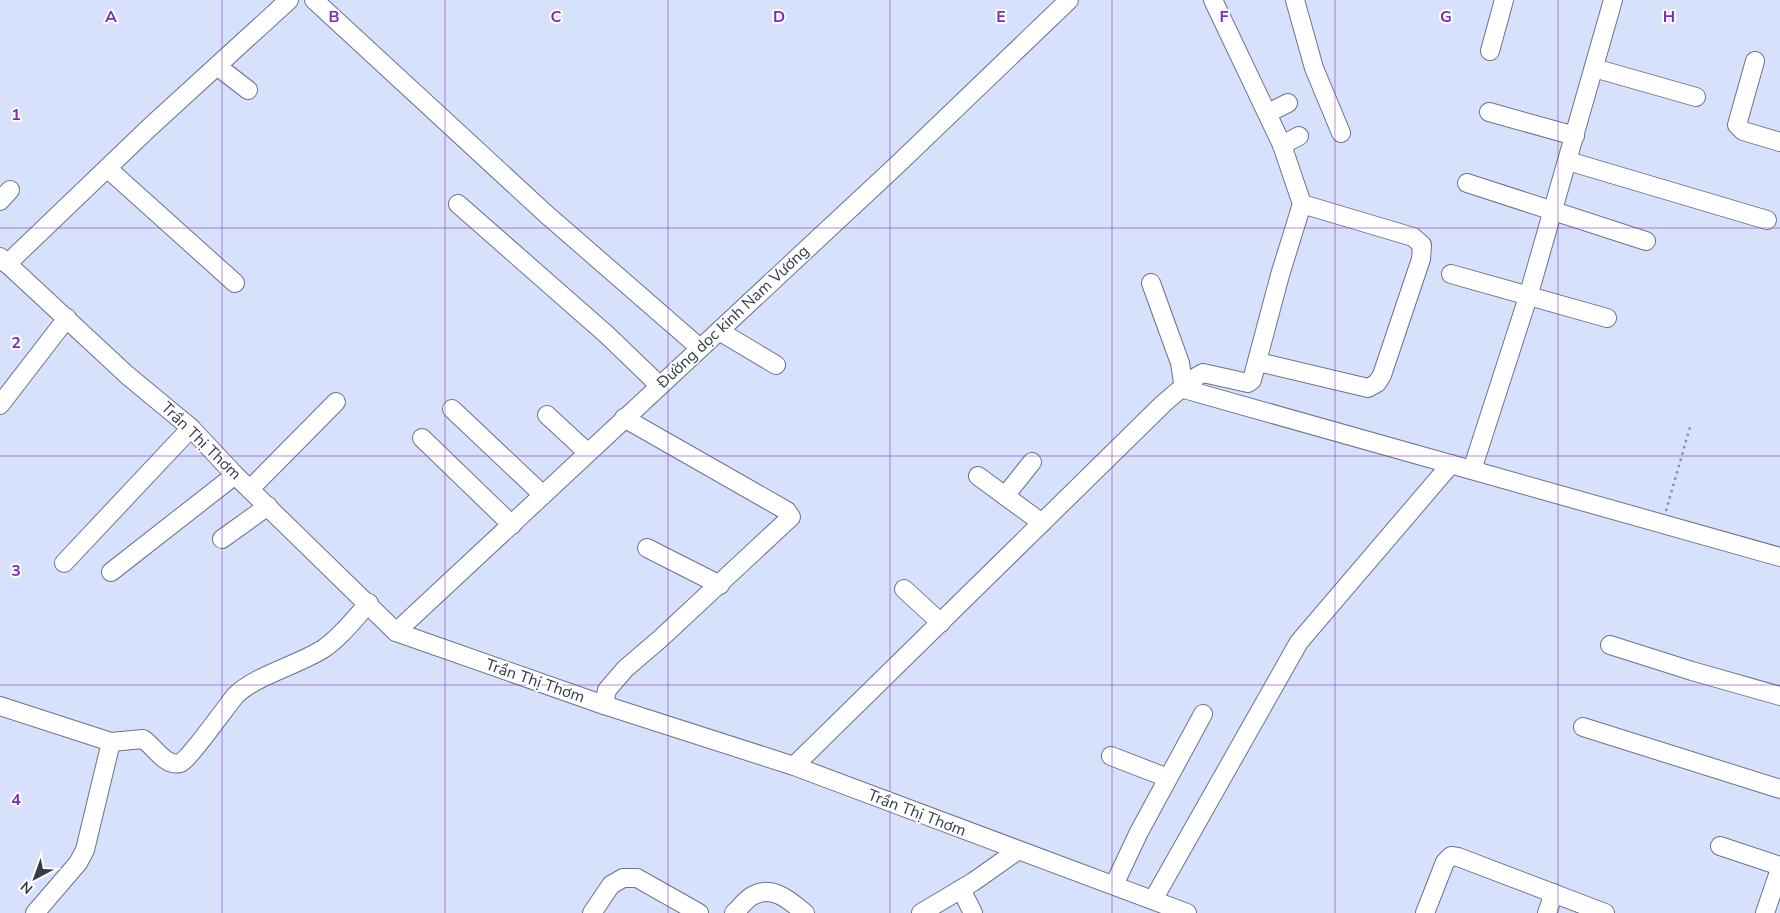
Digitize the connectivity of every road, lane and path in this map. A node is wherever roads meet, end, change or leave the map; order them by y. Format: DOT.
graph roads {
  1 [pos="289,0"];
  2 [pos="314,0"];
  3 [pos="1068,0"];
  4 [pos="1213,0"];
  5 [pos="1295,0"];
  6 [pos="1504,0"];
  7 [pos="1613,0"];
  8 [pos="1490,51"];
  9 [pos="1756,61"];
  10 [pos="217,66"];
  11 [pos="1594,68"];
  12 [pos="248,90"];
  13 [pos="1696,97"];
  14 [pos="1288,103"];
  15 [pos="1489,112"];
  16 [pos="1268,113"];
  17 [pos="1341,133"];
  18 [pos="1299,136"];
  19 [pos="1575,136"];
  20 [pos="1780,142"];
  21 [pos="1282,145"];
  22 [pos="1568,161"];
  23 [pos="107,168"];
  24 [pos="1468,183"];
  25 [pos="458,204"];
  26 [pos="1302,204"];
  27 [pos="1554,210"];
  28 [pos="1767,220"];
  29 [pos="1646,241"];
  30 [pos="13,255"];
  31 [pos="1451,274"];
  32 [pos="235,283"];
  33 [pos="1151,283"];
  34 [pos="1528,297"];
  35 [pos="67,318"];
  36 [pos="1606,318"];
  37 [pos="719,331"];
  38 [pos="700,348"];
  39 [pos="1258,362"];
  40 [pos="776,366"];
  41 [pos="659,385"];
  42 [pos="1186,389"];
  43 [pos="336,402"];
  44 [pos="0,405"];
  45 [pos="452,409"];
  46 [pos="547,415"];
  47 [pos="624,418"];
  48 [pos="1690,426"];
  49 [pos="191,428"];
  50 [pos="422,438"];
  51 [pos="587,452"];
  52 [pos="1032,462"];
  53 [pos="1450,464"];
  54 [pos="1472,470"];
  55 [pos="235,474"];
  56 [pos="978,476"];
  57 [pos="250,489"];
  58 [pos="543,495"];
  59 [pos="1005,496"];
  60 [pos="268,506"];
  61 [pos="1042,523"];
  62 [pos="1662,524"];
  63 [pos="512,525"];
  64 [pos="222,539"];
  65 [pos="647,548"];
  66 [pos="1780,557"];
  67 [pos="64,563"];
  68 [pos="111,572"];
  69 [pos="720,585"];
  70 [pos="904,589"];
  71 [pos="369,603"];
  72 [pos="940,623"];
  73 [pos="396,632"];
  74 [pos="1610,645"];
  75 [pos="1780,696"];
  76 [pos="604,705"];
  77 [pos="0,706"];
  78 [pos="1203,714"];
  79 [pos="1584,727"];
  80 [pos="111,742"];
  81 [pos="1111,756"];
  82 [pos="794,766"];
  83 [pos="1168,778"];
  84 [pos="1780,789"];
  85 [pos="1720,846"];
  86 [pos="1017,851"];
  87 [pos="1780,868"];
  88 [pos="1114,885"];
  89 [pos="961,889"];
  90 [pos="1554,893"];
  91 [pos="1153,900"];
  92 [pos="688,911"];
  93 [pos="1182,912"];
  94 [pos="35,913"];
  95 [pos="592,913"];
  96 [pos="734,913"];
  97 [pos="805,913"];
  98 [pos="921,913"];
  99 [pos="972,913"];
  100 [pos="1425,913"];
  101 [pos="1547,913"];
  102 [pos="1605,913"];
  103 [pos="1764,913"];
  1 -- 10 [label="street"];
  2 -- 38 [label="street"];
  3 -- 37 [label="street, Đường dọc kinh Nam Vương"];
  4 -- 16 [label="street"];
  5 -- 17 [label="street"];
  6 -- 8 [label="street"];
  7 -- 11 [label="street"];
  9 -- 20 [label="street"];
  10 -- 12 [label="street"];
  10 -- 23 [label="street"];
  11 -- 13 [label="street"];
  11 -- 19 [label="street"];
  14 -- 16 [label="street"];
  15 -- 19 [label="street"];
  16 -- 21 [label="street"];
  18 -- 21 [label="street"];
  19 -- 22 [label="street"];
  21 -- 26 [label="street"];
  22 -- 27 [label="street"];
  22 -- 28 [label="street"];
  23 -- 30 [label="street"];
  23 -- 32 [label="street"];
  24 -- 27 [label="street"];
  25 -- 41 [label="street"];
  26 -- 39 [label="street"];
  26 -- 39 [label="street"];
  27 -- 29 [label="street"];
  27 -- 34 [label="street"];
  30 -- 35 [label="street, Trần Thị Thơm"];
  31 -- 34 [label="street"];
  33 -- 42 [label="street"];
  34 -- 36 [label="street"];
  34 -- 54 [label="street"];
  35 -- 44 [label="street"];
  35 -- 49 [label="street, Trần Thị Thơm"];
  37 -- 38 [label="street, Đường dọc kinh Nam Vương"];
  37 -- 40 [label="street"];
  38 -- 41 [label="street, Đường dọc kinh Nam Vương"];
  39 -- 42 [label="street"];
  41 -- 47 [label="street, Đường dọc kinh Nam Vương"];
  42 -- 53 [label="street"];
  42 -- 61 [label="street"];
  43 -- 57 [label="street"];
  45 -- 58 [label="street"];
  46 -- 51 [label="street"];
  47 -- 51 [label="street, Đường dọc kinh Nam Vương"];
  47 -- 69 [label="street"];
  48 -- 62 [label="path"];
  49 -- 55 [label="street, Trần Thị Thơm"];
  49 -- 67 [label="street"];
  50 -- 63 [label="street"];
  51 -- 58 [label="street, Đường dọc kinh Nam Vương"];
  52 -- 59 [label="street"];
  53 -- 54 [label="street"];
  53 -- 91 [label="street"];
  54 -- 62 [label="street"];
  55 -- 57 [label="street, Trần Thị Thơm"];
  55 -- 68 [label="street"];
  56 -- 59 [label="street"];
  57 -- 60 [label="street, Trần Thị Thơm"];
  58 -- 63 [label="street, Đường dọc kinh Nam Vương"];
  59 -- 61 [label="street"];
  60 -- 64 [label="street"];
  60 -- 71 [label="street, Trần Thị Thơm"];
  61 -- 72 [label="street"];
  62 -- 66 [label="street"];
  63 -- 73 [label="street, Đường dọc kinh Nam Vương"];
  65 -- 69 [label="street"];
  69 -- 76 [label="street"];
  70 -- 72 [label="street"];
  71 -- 73 [label="street, Trần Thị Thơm"];
  71 -- 80 [label="street"];
  72 -- 82 [label="street"];
  73 -- 76 [label="street, Trần Thị Thơm"];
  74 -- 75 [label="street"];
  76 -- 82 [label="street, Trần Thị Thơm"];
  77 -- 80 [label="street"];
  78 -- 83 [label="street"];
  79 -- 84 [label="street"];
  80 -- 94 [label="street"];
  81 -- 83 [label="street"];
  82 -- 86 [label="street, Trần Thị Thơm"];
  83 -- 88 [label="street"];
  85 -- 87 [label="street"];
  86 -- 88 [label="street, Trần Thị Thơm"];
  86 -- 89 [label="street"];
  87 -- 103 [label="street"];
  88 -- 91 [label="street, Trần Thị Thơm"];
  89 -- 98 [label="street"];
  89 -- 99 [label="street"];
  90 -- 100 [label="street"];
  90 -- 101 [label="street"];
  90 -- 102 [label="street"];
  91 -- 93 [label="street, Trần Thị Thơm"];
  92 -- 95 [label="street"];
  96 -- 97 [label="street"];
}
